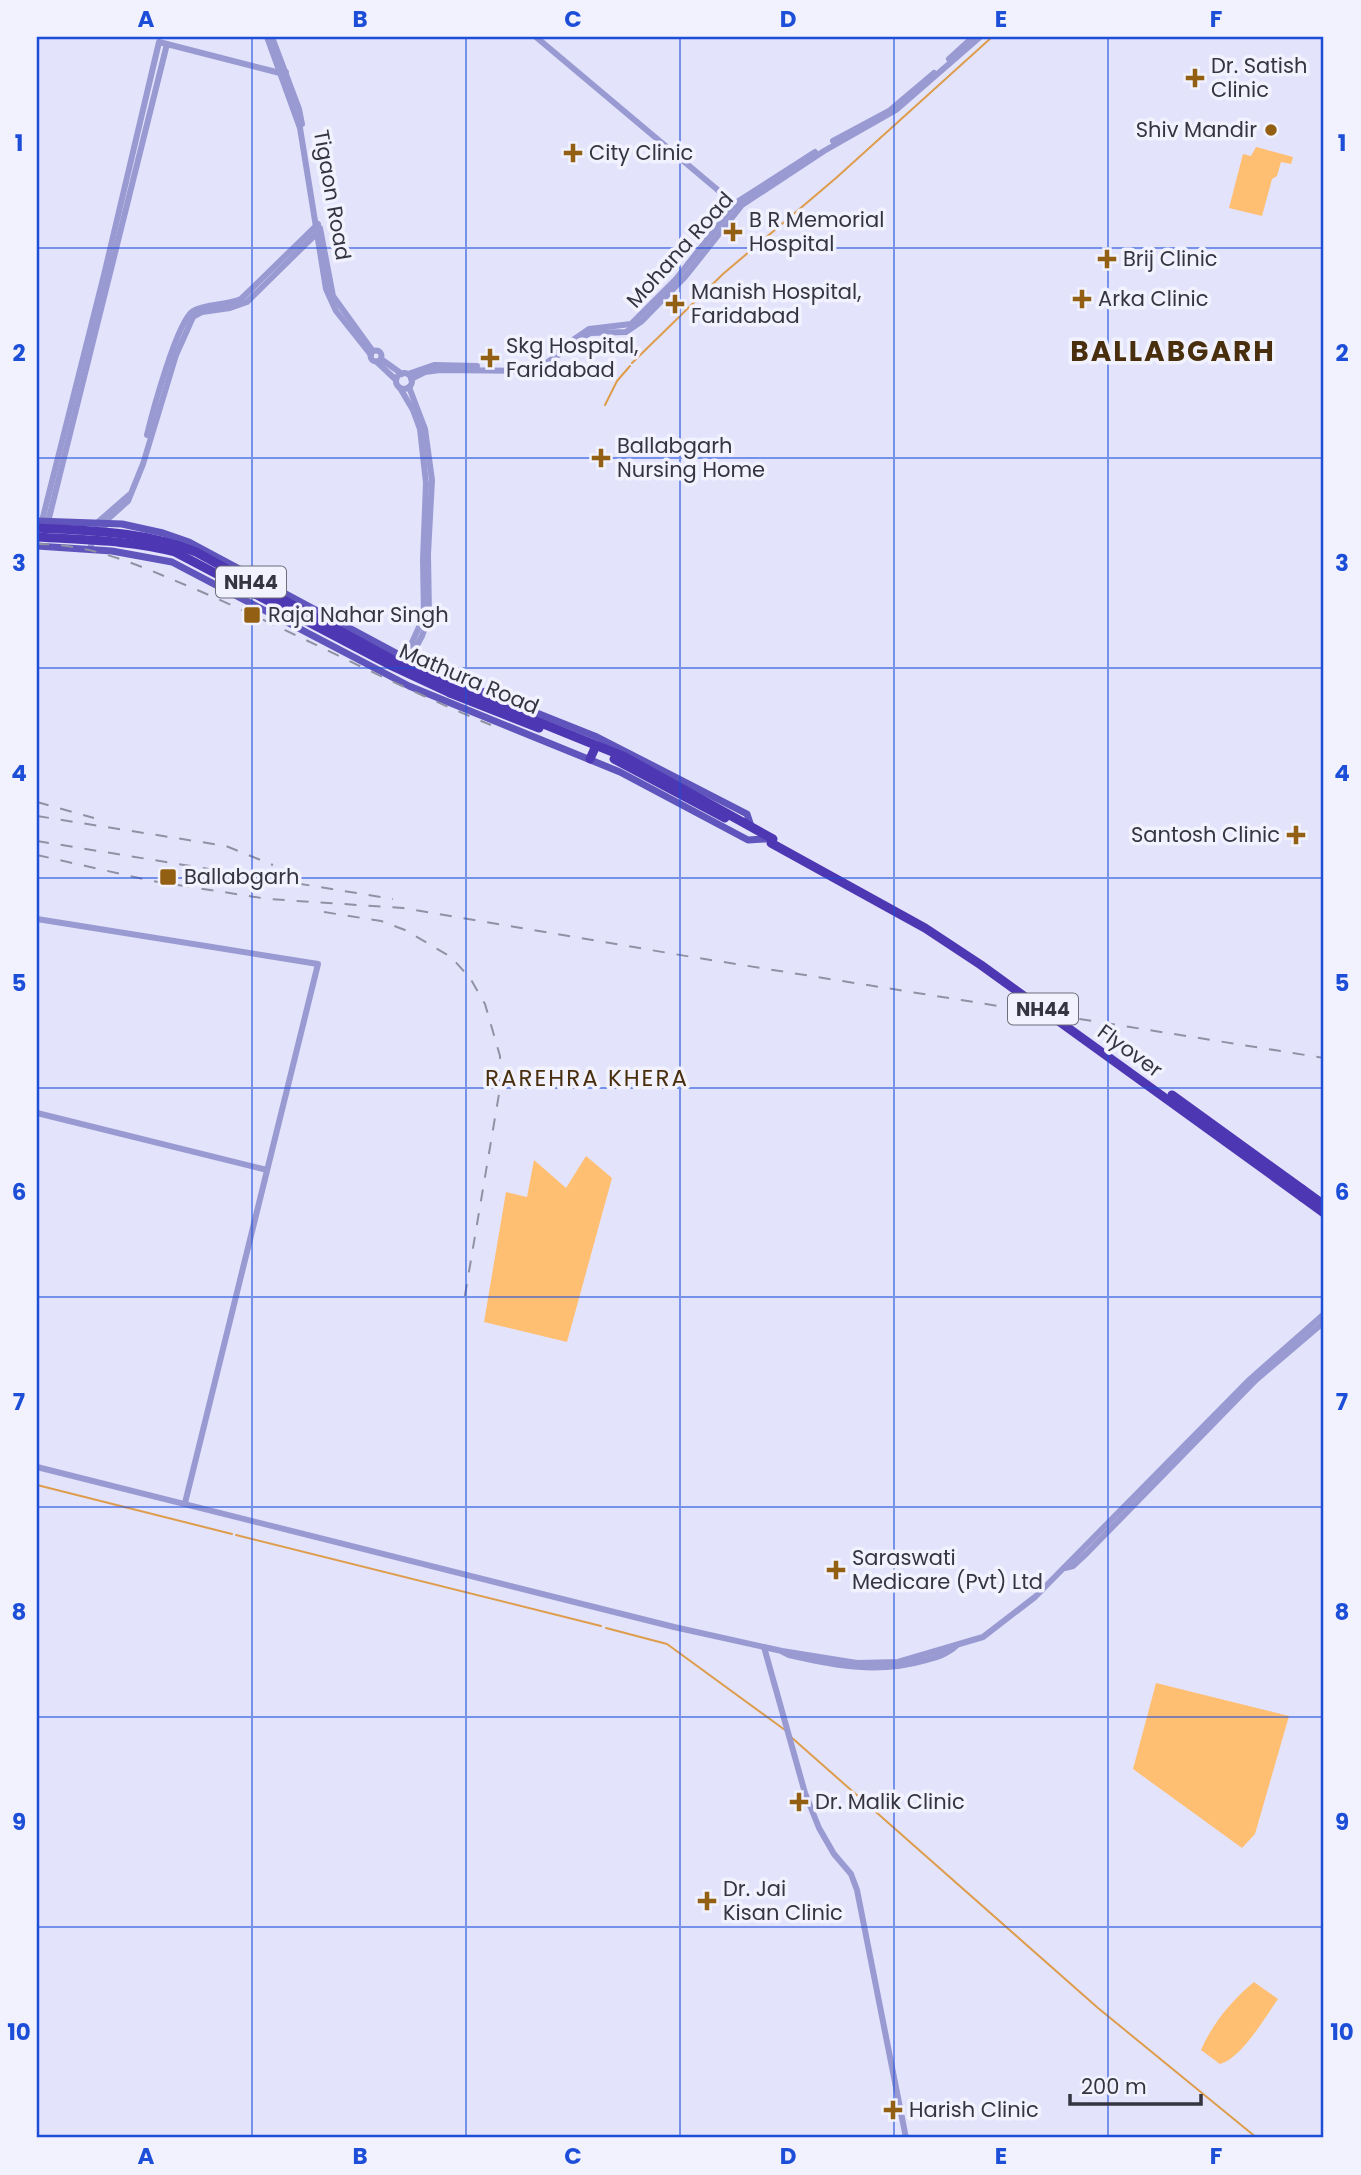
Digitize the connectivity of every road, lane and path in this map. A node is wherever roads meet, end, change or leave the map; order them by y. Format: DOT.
graph roads {
  1 [pos="270,37"];
  2 [pos="536,37"];
  3 [pos="973,37"];
  4 [pos="980,37"];
  5 [pos="283,73"];
  6 [pos="737,206"];
  7 [pos="317,230"];
  8 [pos="379,360"];
  9 [pos="407,376"];
  10 [pos="396,380"];
  11 [pos="409,387"];
  12 [pos="400,388"];
  13 [pos="429,497"];
  14 [pos="67,522"];
  15 [pos="102,522"];
  16 [pos="41,523"];
  17 [pos="37,536"];
  18 [pos="37,546"];
  19 [pos="65,548"];
  20 [pos="92,550"];
  21 [pos="407,659"];
  22 [pos="450,689"];
  23 [pos="595,748"];
  24 [pos="767,838"];
  25 [pos="37,919"];
  26 [pos="37,1113"];
  27 [pos="267,1170"];
  28 [pos="1304,1193"];
  29 [pos="1324,1202"];
  30 [pos="1324,1213"];
  31 [pos="1324,1314"];
  32 [pos="1324,1322"];
  33 [pos="37,1467"];
  34 [pos="185,1503"];
  35 [pos="1065,1568"];
  36 [pos="764,1647"];
  37 [pos="906,2138"];
  1 -- 5 [label="street, Tigaon Road"];
  2 -- 6 [label="street"];
  3 -- 6 [label="street, Mohana Road"];
  4 -- 6 [label="street, Mohana Road"];
  5 -- 7 [label="street, Tigaon Road"];
  5 -- 7 [label="street, Tigaon Road"];
  5 -- 16 [label="street"];
  6 -- 9 [label="street, Mohana Road"];
  7 -- 8 [label="street, Tigaon Road"];
  7 -- 15 [label="street"];
  8 -- 9 [label="street"];
  8 -- 10 [label="street"];
  9 -- 10 [label="street"];
  9 -- 11 [label="street"];
  10 -- 12 [label="street"];
  11 -- 12 [label="street"];
  11 -- 13 [label="street"];
  12 -- 13 [label="street"];
  13 -- 21 [label="street"];
  14 -- 15 [label="main road"];
  14 -- 16 [label="main road"];
  14 -- 19 [label="main road"];
  15 -- 20 [label="street"];
  15 -- 21 [label="main road"];
  16 -- 17 [label="main road"];
  16 -- 18 [label="main road"];
  16 -- 22 [label="highway, Mathura Road / NH44, bridge"];
  17 -- 22 [label="highway, Mathura Road / NH44, bridge"];
  18 -- 19 [label="main road"];
  19 -- 20 [label="main road"];
  20 -- 23 [label="main road"];
  21 -- 23 [label="main road"];
  22 -- 23 [label="highway, Mathura Road / NH44"];
  23 -- 24 [label="highway, Mathura Road / NH44"];
  23 -- 24 [label="highway, Mathura Road / NH44"];
  24 -- 28 [label="highway, Flyover / NH44, bridge"];
  25 -- 27 [label="street"];
  26 -- 27 [label="street"];
  27 -- 34 [label="street"];
  28 -- 29 [label="highway, NH44"];
  28 -- 30 [label="highway, Flyover / NH44"];
  31 -- 35 [label="street"];
  32 -- 35 [label="street"];
  33 -- 34 [label="street"];
  34 -- 36 [label="street"];
  35 -- 36 [label="street"];
  36 -- 37 [label="street"];
}
